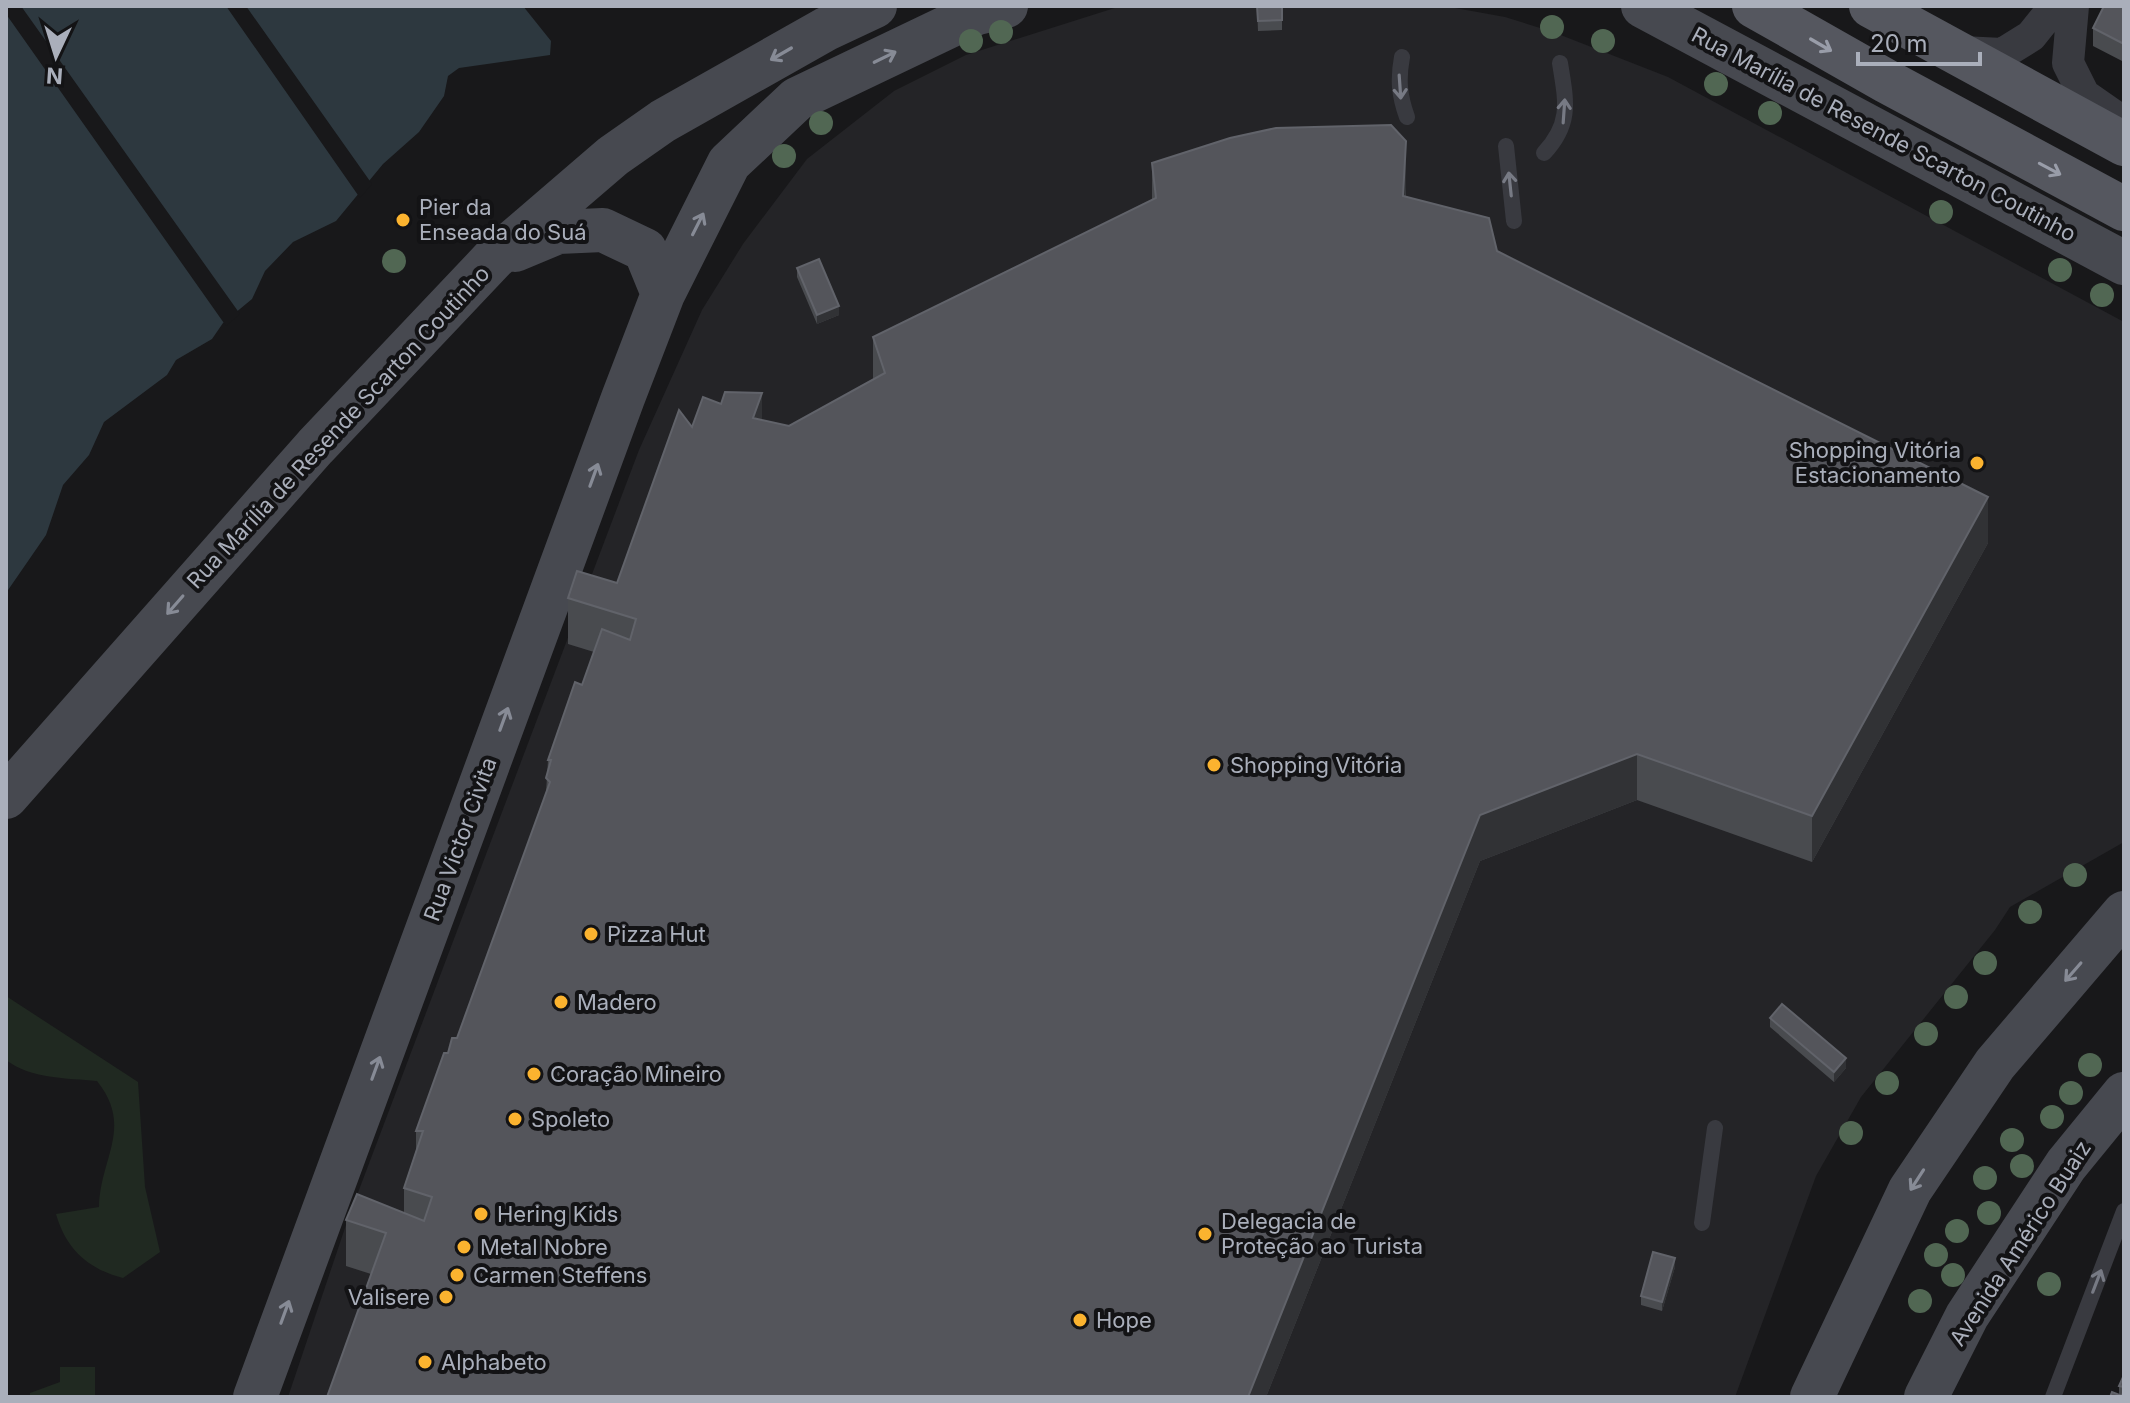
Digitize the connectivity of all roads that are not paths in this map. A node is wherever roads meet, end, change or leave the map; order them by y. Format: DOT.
graph roads {
  1 [pos="875,6"];
  2 [pos="1006,6"];
  3 [pos="1643,6"];
  4 [pos="1754,6"];
  5 [pos="1846,6"];
  6 [pos="1871,6"];
  7 [pos="2055,6"];
  8 [pos="2073,6"];
  9 [pos="1953,52"];
  10 [pos="1402,57"];
  11 [pos="1560,63"];
  12 [pos="1407,117"];
  13 [pos="2122,127"];
  14 [pos="1506,146"];
  15 [pos="1544,153"];
  16 [pos="2124,209"];
  17 [pos="1514,221"];
  18 [pos="493,259"];
  19 [pos="2124,263"];
  20 [pos="663,294"];
  21 [pos="6,797"];
  22 [pos="2124,913"];
  23 [pos="2124,1094"];
  24 [pos="1715,1128"];
  25 [pos="2124,1211"];
  26 [pos="1702,1223"];
  27 [pos="255,1393"];
  28 [pos="1812,1397"];
  29 [pos="1926,1397"];
  30 [pos="2053,1397"];
  1 -- 18 [label="street, Rua Marília de Resende Scarton Coutinho, one-way"];
  20 -- 2 [label="street, one-way"];
  3 -- 19 [label="street, Rua Marília de Resende Scarton Coutinho"];
  4 -- 16 [label="main road, one-way"];
  5 -- 9 [label="street"];
  6 -- 13 [label="main road, bridge"];
  7 -- 9 [label="street"];
  8 -- 13 [label="street"];
  9 -- 13 [label="street"];
  10 -- 12 [label="lane, one-way"];
  15 -- 11 [label="lane, one-way"];
  17 -- 14 [label="lane, one-way"];
  18 -- 20 [label="street"];
  18 -- 21 [label="street, Rua Marília de Resende Scarton Coutinho, one-way"];
  27 -- 20 [label="street, Rua Victor Civita, one-way"];
  22 -- 28 [label="street, one-way"];
  23 -- 29 [label="street, Avenida Américo Buaiz"];
  24 -- 26 [label="lane"];
  30 -- 25 [label="lane, one-way"];
}
